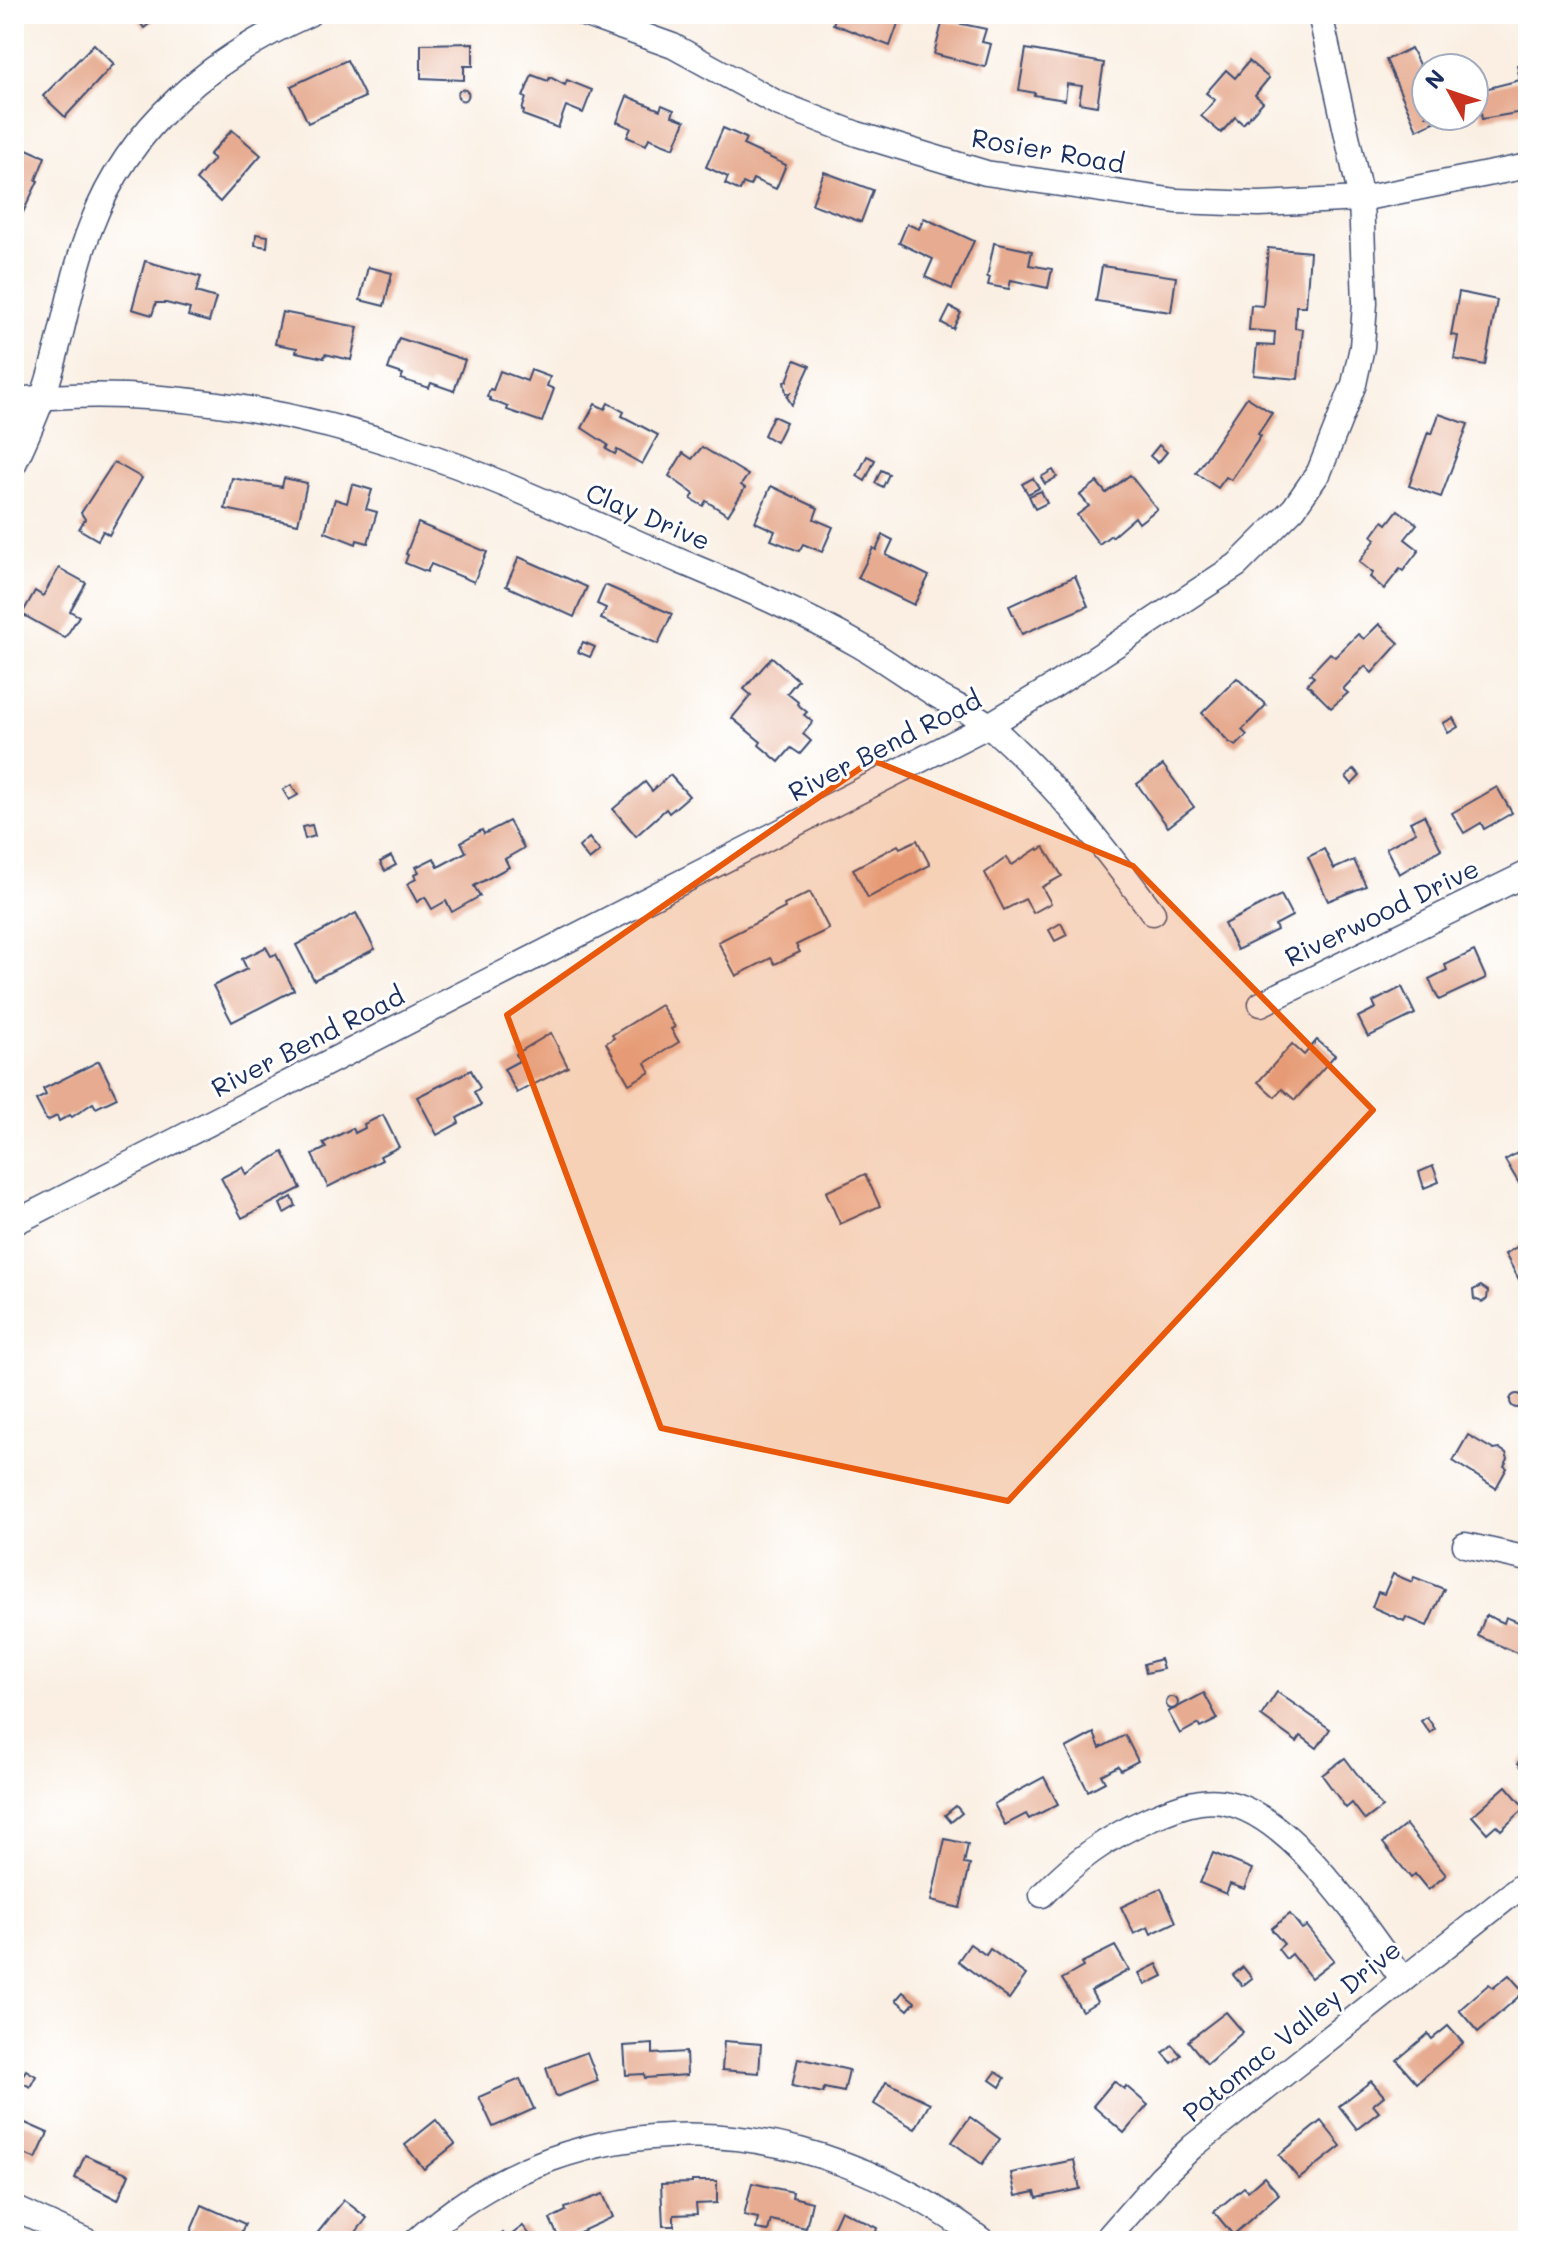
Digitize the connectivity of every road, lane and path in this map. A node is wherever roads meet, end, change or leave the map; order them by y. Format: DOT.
graph roads {
  1 [pos="309,14"];
  2 [pos="584,14"];
  3 [pos="1320,14"];
  4 [pos="1528,166"];
  5 [pos="1361,199"];
  6 [pos="43,396"];
  7 [pos="14,400"];
  8 [pos="14,464"];
  9 [pos="989,725"];
  10 [pos="1528,873"];
  11 [pos="1153,913"];
  12 [pos="1261,1004"];
  13 [pos="14,1223"];
  14 [pos="1465,1545"];
  15 [pos="1528,1559"];
  16 [pos="1528,1881"];
  17 [pos="1042,1895"];
  18 [pos="1402,1978"];
  19 [pos="14,2208"];
  20 [pos="87,2241"];
  21 [pos="416,2241"];
  22 [pos="983,2241"];
  23 [pos="1105,2241"];
  1 -- 6 [label="street"];
  2 -- 5 [label="street, Rosier Road"];
  3 -- 5 [label="street, River Bend Road"];
  4 -- 5 [label="street, Rosier Road"];
  5 -- 9 [label="street, River Bend Road"];
  6 -- 7 [label="street, Clay Drive"];
  6 -- 8 [label="street"];
  6 -- 9 [label="street, Clay Drive"];
  9 -- 11 [label="street, Clay Drive"];
  9 -- 13 [label="street, River Bend Road"];
  10 -- 12 [label="street, Riverwood Drive"];
  14 -- 15 [label="street"];
  16 -- 18 [label="street, Potomac Valley Drive"];
  17 -- 18 [label="street"];
  18 -- 23 [label="street, Potomac Valley Drive"];
  19 -- 20 [label="street"];
  21 -- 22 [label="street"];
}
